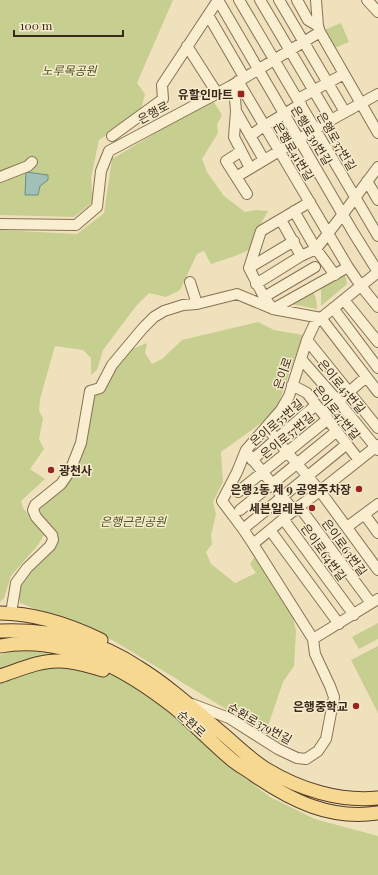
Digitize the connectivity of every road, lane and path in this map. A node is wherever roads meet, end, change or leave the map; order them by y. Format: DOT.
graph roads {
  1 [pos="218,0"];
  2 [pos="255,0"];
  3 [pos="260,0"];
  4 [pos="279,0"];
  5 [pos="297,0"];
  6 [pos="316,0"];
  7 [pos="367,0"];
  8 [pos="241,4"];
  9 [pos="378,12"];
  10 [pos="208,16"];
  11 [pos="253,24"];
  12 [pos="319,29"];
  13 [pos="238,34"];
  14 [pos="304,41"];
  15 [pos="187,46"];
  16 [pos="290,50"];
  17 [pos="274,60"];
  18 [pos="258,69"];
  19 [pos="344,74"];
  20 [pos="241,79"];
  21 [pos="327,82"];
  22 [pos="314,91"];
  23 [pos="217,93"];
  24 [pos="378,94"];
  25 [pos="299,102"];
  26 [pos="360,103"];
  27 [pos="236,111"];
  28 [pos="345,112"];
  29 [pos="284,114"];
  30 [pos="331,120"];
  31 [pos="264,126"];
  32 [pos="316,130"];
  33 [pos="378,133"];
  34 [pos="112,136"];
  35 [pos="250,136"];
  36 [pos="300,139"];
  37 [pos="280,151"];
  38 [pos="240,152"];
  39 [pos="264,160"];
  40 [pos="32,162"];
  41 [pos="250,168"];
  42 [pos="378,168"];
  43 [pos="0,177"];
  44 [pos="236,177"];
  45 [pos="367,181"];
  46 [pos="247,194"];
  47 [pos="355,198"];
  48 [pos="378,200"];
  49 [pos="310,202"];
  50 [pos="294,211"];
  51 [pos="344,214"];
  52 [pos="281,220"];
  53 [pos="0,224"];
  54 [pos="328,234"];
  55 [pos="378,236"];
  56 [pos="294,241"];
  57 [pos="316,249"];
  58 [pos="301,256"];
  59 [pos="315,267"];
  60 [pos="348,267"];
  61 [pos="249,268"];
  62 [pos="378,272"];
  63 [pos="335,275"];
  64 [pos="190,282"];
  65 [pos="256,284"];
  66 [pos="318,284"];
  67 [pos="361,286"];
  68 [pos="264,297"];
  69 [pos="344,300"];
  70 [pos="197,304"];
  71 [pos="378,307"];
  72 [pos="333,308"];
  73 [pos="273,309"];
  74 [pos="320,318"];
  75 [pos="307,340"];
  76 [pos="378,342"];
  77 [pos="374,355"];
  78 [pos="301,359"];
  79 [pos="359,367"];
  80 [pos="378,368"];
  81 [pos="366,377"];
  82 [pos="292,385"];
  83 [pos="349,392"];
  84 [pos="378,392"];
  85 [pos="338,401"];
  86 [pos="316,405"];
  87 [pos="326,416"];
  88 [pos="266,427"];
  89 [pos="378,428"];
  90 [pos="337,431"];
  91 [pos="276,438"];
  92 [pos="347,444"];
  93 [pos="377,447"];
  94 [pos="246,450"];
  95 [pos="287,451"];
  96 [pos="252,460"];
  97 [pos="359,460"];
  98 [pos="298,464"];
  99 [pos="263,472"];
  100 [pos="308,476"];
  101 [pos="273,484"];
  102 [pos="320,491"];
  103 [pos="238,492"];
  104 [pos="283,496"];
  105 [pos="378,504"];
  106 [pos="296,509"];
  107 [pos="240,510"];
  108 [pos="365,514"];
  109 [pos="284,520"];
  110 [pos="347,527"];
  111 [pos="243,529"];
  112 [pos="270,530"];
  113 [pos="378,533"];
  114 [pos="253,544"];
  115 [pos="378,570"];
  116 [pos="375,601"];
  117 [pos="6,613"];
  118 [pos="354,615"];
  119 [pos="339,624"];
  120 [pos="0,631"];
  121 [pos="313,638"];
  122 [pos="0,646"];
  123 [pos="138,666"];
  124 [pos="0,676"];
  125 [pos="155,693"];
  126 [pos="185,701"];
  127 [pos="378,798"];
  128 [pos="378,813"];
  1 -- 10 [label="street"];
  1 -- 13 [label="street, 은행로39번길"];
  2 -- 8 [label="street"];
  3 -- 16 [label="street"];
  4 -- 14 [label="street"];
  5 -- 12 [label="street"];
  6 -- 12 [label="street"];
  7 -- 9 [label="street"];
  8 -- 11 [label="street, 은행로37번길"];
  10 -- 15 [label="street"];
  10 -- 20 [label="street, 은행로41번길"];
  11 -- 13 [label="street"];
  11 -- 17 [label="street, 은행로37번길"];
  12 -- 14 [label="street, 은행로"];
  12 -- 19 [label="street"];
  13 -- 18 [label="street, 은행로39번길"];
  14 -- 16 [label="street, 은행로"];
  14 -- 21 [label="street"];
  15 -- 23 [label="street"];
  15 -- 34 [label="street"];
  16 -- 17 [label="street, 은행로"];
  16 -- 22 [label="street"];
  17 -- 18 [label="street, 은행로"];
  17 -- 25 [label="street, 은행로37번길"];
  18 -- 20 [label="street, 은행로"];
  18 -- 29 [label="street, 은행로39번길"];
  19 -- 21 [label="street"];
  19 -- 26 [label="street"];
  20 -- 23 [label="street, 은행로"];
  20 -- 27 [label="street"];
  20 -- 31 [label="street, 은행로41번길"];
  21 -- 22 [label="street"];
  21 -- 28 [label="street"];
  22 -- 25 [label="street"];
  22 -- 30 [label="street"];
  23 -- 53 [label="street, 은행로"];
  24 -- 26 [label="street"];
  25 -- 29 [label="street"];
  25 -- 32 [label="street, 은행로37번길"];
  26 -- 28 [label="street"];
  26 -- 33 [label="street"];
  27 -- 35 [label="street"];
  27 -- 38 [label="street"];
  28 -- 30 [label="street"];
  29 -- 31 [label="street"];
  29 -- 36 [label="street, 은행로39번길"];
  30 -- 32 [label="street"];
  31 -- 35 [label="street"];
  31 -- 37 [label="street, 은행로41번길"];
  32 -- 36 [label="street"];
  32 -- 47 [label="street, 은행로37번길"];
  35 -- 39 [label="street"];
  36 -- 37 [label="street"];
  36 -- 51 [label="street, 은행로39번길"];
  37 -- 39 [label="street"];
  37 -- 49 [label="street, 은행로41번길"];
  38 -- 41 [label="street"];
  38 -- 44 [label="street"];
  39 -- 41 [label="street"];
  40 -- 43 [label="street"];
  41 -- 44 [label="street"];
  42 -- 45 [label="street"];
  44 -- 46 [label="street"];
  45 -- 47 [label="street"];
  45 -- 48 [label="street"];
  47 -- 51 [label="street"];
  47 -- 55 [label="street, 은행로37번길"];
  49 -- 50 [label="street"];
  49 -- 54 [label="street, 은행로41번길"];
  50 -- 52 [label="street"];
  50 -- 57 [label="street"];
  51 -- 54 [label="street"];
  51 -- 62 [label="street, 은이로"];
  52 -- 56 [label="street"];
  52 -- 61 [label="street"];
  54 -- 57 [label="street"];
  54 -- 60 [label="street"];
  56 -- 58 [label="street"];
  56 -- 61 [label="street"];
  57 -- 58 [label="street"];
  57 -- 59 [label="street"];
  57 -- 63 [label="street"];
  58 -- 65 [label="street"];
  59 -- 66 [label="street"];
  59 -- 68 [label="street"];
  60 -- 63 [label="street"];
  60 -- 67 [label="street"];
  61 -- 65 [label="street"];
  62 -- 67 [label="street, 은이로"];
  63 -- 66 [label="street"];
  64 -- 70 [label="street"];
  65 -- 68 [label="street"];
  66 -- 73 [label="street"];
  67 -- 69 [label="street, 은이로"];
  67 -- 71 [label="street"];
  68 -- 73 [label="street"];
  69 -- 72 [label="street, 은이로"];
  69 -- 76 [label="street"];
  70 -- 73 [label="street"];
  70 -- 117 [label="street"];
  72 -- 74 [label="street, 은이로"];
  72 -- 77 [label="street"];
  73 -- 74 [label="street"];
  74 -- 75 [label="street, 은이로"];
  74 -- 79 [label="street"];
  75 -- 78 [label="street, 은이로"];
  75 -- 83 [label="street"];
  77 -- 79 [label="street"];
  77 -- 80 [label="street"];
  78 -- 82 [label="street, 은이로"];
  78 -- 85 [label="street, 은이로45번길"];
  79 -- 81 [label="street"];
  81 -- 83 [label="street, 은이로57번길"];
  81 -- 84 [label="street"];
  82 -- 86 [label="street, 은이로47번길"];
  82 -- 88 [label="street, 은이로"];
  83 -- 85 [label="street, 은이로57번길"];
  83 -- 89 [label="street"];
  85 -- 87 [label="street, 은이로57번길"];
  85 -- 93 [label="street, 은이로45번길"];
  86 -- 87 [label="street, 은이로47번길"];
  86 -- 91 [label="street, 은이로55번길"];
  87 -- 90 [label="street, 은이로47번길"];
  87 -- 95 [label="street, 은이로57번길"];
  88 -- 91 [label="street, 은이로63번길"];
  88 -- 94 [label="street, 은이로"];
  90 -- 92 [label="street, 은이로47번길"];
  90 -- 98 [label="street"];
  91 -- 95 [label="street, 은이로63번길"];
  91 -- 96 [label="street, 은이로55번길"];
  92 -- 97 [label="street, 은이로47번길"];
  92 -- 100 [label="street"];
  93 -- 97 [label="street"];
  94 -- 96 [label="street"];
  94 -- 111 [label="street, 은이로"];
  95 -- 98 [label="street, 은이로63번길"];
  95 -- 99 [label="street, 은이로57번길"];
  96 -- 99 [label="street"];
  97 -- 102 [label="street"];
  98 -- 100 [label="street, 은이로63번길"];
  98 -- 101 [label="street"];
  99 -- 101 [label="street"];
  99 -- 103 [label="street"];
  100 -- 102 [label="street, 은이로63번길"];
  100 -- 104 [label="street"];
  101 -- 104 [label="street"];
  101 -- 107 [label="street"];
  102 -- 106 [label="street"];
  102 -- 110 [label="street, 은이로63번길"];
  104 -- 106 [label="street"];
  104 -- 111 [label="street"];
  105 -- 108 [label="street"];
  106 -- 109 [label="street"];
  106 -- 116 [label="street, 은이로63번길"];
  108 -- 110 [label="street"];
  108 -- 113 [label="street"];
  109 -- 112 [label="street, 은이로64번길"];
  109 -- 118 [label="street, 은이로64번길"];
  110 -- 115 [label="street, 은이로63번길"];
  111 -- 114 [label="street"];
  112 -- 114 [label="street, 은이로64번길"];
  112 -- 119 [label="street"];
  114 -- 121 [label="street"];
  116 -- 118 [label="street"];
  117 -- 123 [label="main road"];
  118 -- 119 [label="street"];
  119 -- 121 [label="street"];
  120 -- 123 [label="main road, 순환로"];
  121 -- 126 [label="street, 순환로379번길"];
  122 -- 125 [label="main road, 순환로"];
  123 -- 126 [label="main road, 순환로"];
  124 -- 125 [label="main road"];
  125 -- 128 [label="main road, 순환로"];
  126 -- 127 [label="main road, 순환로"];
}
